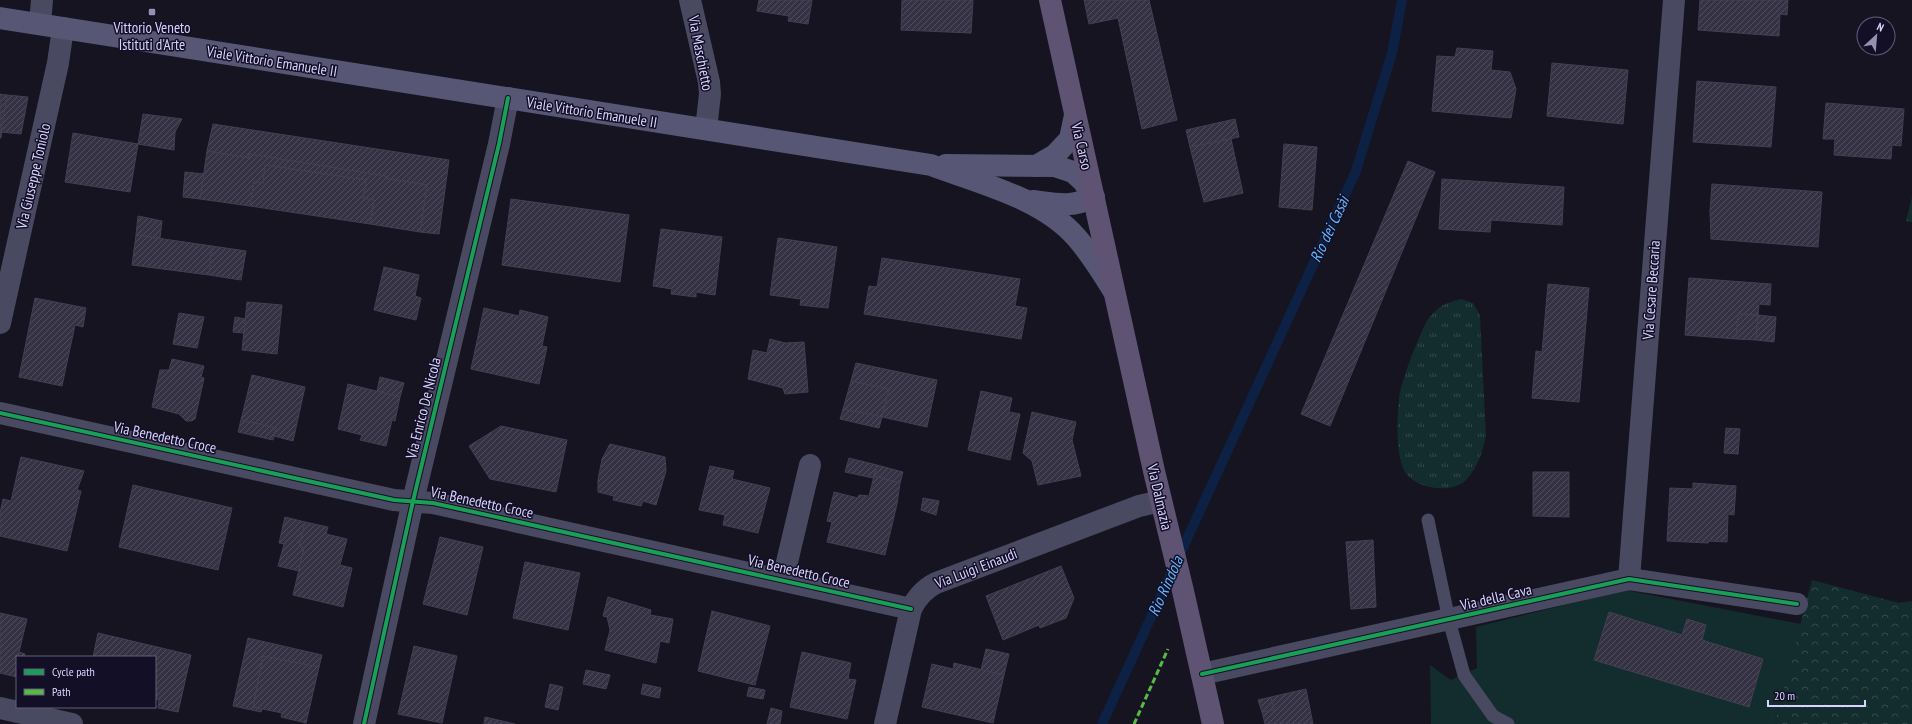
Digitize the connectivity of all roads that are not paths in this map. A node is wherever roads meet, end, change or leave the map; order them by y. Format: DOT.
graph roads {
  1 [pos="42,0"];
  2 [pos="690,0"];
  3 [pos="1050,0"];
  4 [pos="1674,0"];
  5 [pos="0,18"];
  6 [pos="40,24"];
  7 [pos="64,28"];
  8 [pos="508,98"];
  9 [pos="1076,115"];
  10 [pos="706,129"];
  11 [pos="931,165"];
  12 [pos="1036,166"];
  13 [pos="1094,197"];
  14 [pos="1026,200"];
  15 [pos="1115,293"];
  16 [pos="0,323"];
  17 [pos="0,413"];
  18 [pos="810,465"];
  19 [pos="413,501"];
  20 [pos="1161,501"];
  21 [pos="1428,520"];
  22 [pos="1629,579"];
  23 [pos="783,580"];
  24 [pos="1797,604"];
  25 [pos="911,609"];
  26 [pos="1449,620"];
  27 [pos="1202,674"];
  28 [pos="0,708"];
  29 [pos="72,724"];
  30 [pos="364,724"];
  31 [pos="885,724"];
  32 [pos="1213,724"];
  33 [pos="1508,724"];
  1 -- 6 [label="street"];
  2 -- 10 [label="street, Via Maschietto"];
  3 -- 9 [label="main road, Via Carso"];
  4 -- 22 [label="street, Via Cesare Beccaria"];
  5 -- 6 [label="main road, Viale Vittorio Emanuele II"];
  6 -- 7 [label="main road, Viale Vittorio Emanuele II"];
  7 -- 8 [label="main road, Viale Vittorio Emanuele II"];
  7 -- 16 [label="street, Via Giuseppe Toniolo"];
  8 -- 10 [label="main road, Viale Vittorio Emanuele II"];
  8 -- 19 [label="street, Via Enrico De Nicola"];
  9 -- 12 [label="main road"];
  9 -- 13 [label="main road, Via Carso"];
  10 -- 11 [label="main road, Viale Vittorio Emanuele II"];
  11 -- 12 [label="main road"];
  11 -- 14 [label="main road, Viale Vittorio Emanuele II"];
  12 -- 13 [label="main road"];
  13 -- 14 [label="main road"];
  13 -- 15 [label="main road, Via Carso"];
  14 -- 15 [label="main road, Viale Vittorio Emanuele II"];
  15 -- 20 [label="main road, Via Dalmazia"];
  17 -- 19 [label="street, Via Benedetto Croce"];
  18 -- 23 [label="street"];
  19 -- 23 [label="street, Via Benedetto Croce"];
  19 -- 30 [label="street, Via Enrico De Nicola"];
  20 -- 25 [label="street, Via Luigi Einaudi"];
  20 -- 27 [label="main road, Via Dalmazia"];
  21 -- 26 [label="lane"];
  22 -- 24 [label="street, Via della Cava"];
  22 -- 26 [label="street, Via della Cava"];
  23 -- 25 [label="street, Via Benedetto Croce"];
  25 -- 31 [label="street, Via Luigi Einaudi"];
  26 -- 27 [label="street, Via della Cava"];
  26 -- 33 [label="lane"];
  27 -- 32 [label="main road, Via Dalmazia"];
  28 -- 29 [label="street"];
}
